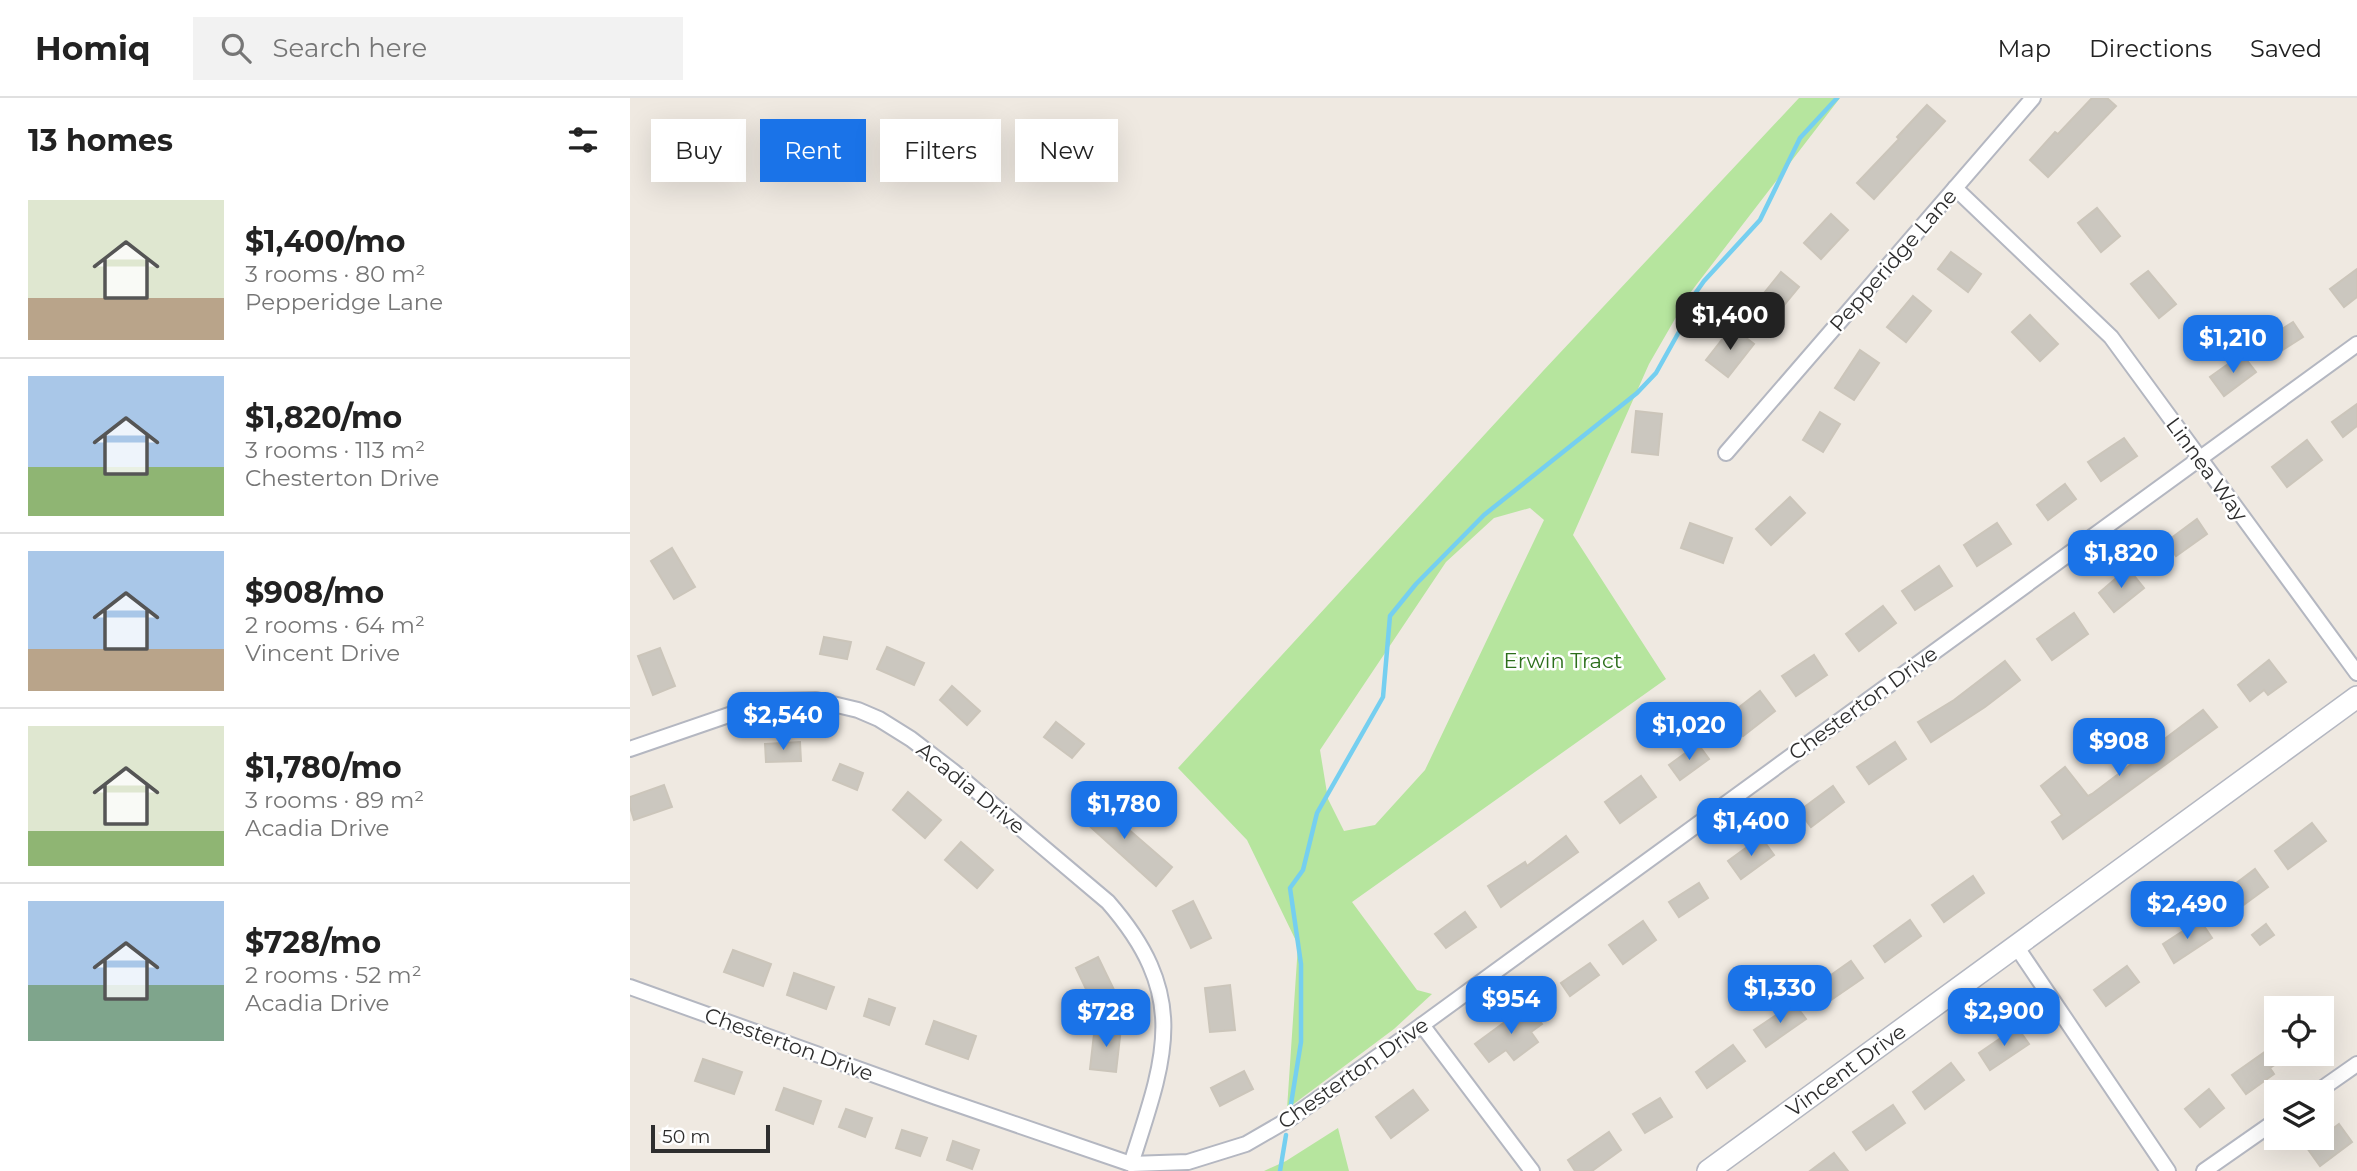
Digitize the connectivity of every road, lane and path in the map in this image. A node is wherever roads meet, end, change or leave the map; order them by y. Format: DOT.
graph roads {
  1 [pos="2033,98"];
  2 [pos="1955,188"];
  3 [pos="2357,344"];
  4 [pos="1726,453"];
  5 [pos="2199,458"];
  6 [pos="2357,673"];
  7 [pos="2357,697"];
  8 [pos="630,750"];
  9 [pos="2016,946"];
  10 [pos="630,987"];
  11 [pos="1422,1025"];
  12 [pos="2357,1064"];
  13 [pos="2334,1080"];
  14 [pos="2264,1129"];
  15 [pos="1131,1164"];
  16 [pos="1532,1171"];
  17 [pos="1708,1171"];
  18 [pos="2168,1171"];
  19 [pos="2204,1171"];
  1 -- 2 [label="street, Pepperidge Lane"];
  2 -- 4 [label="street, Pepperidge Lane"];
  2 -- 5 [label="street, Linnea Way"];
  3 -- 5 [label="street, Chesterton Drive"];
  5 -- 6 [label="street, Linnea Way"];
  5 -- 11 [label="street, Chesterton Drive"];
  7 -- 9 [label="street, Vincent Drive"];
  8 -- 15 [label="street, Acadia Drive"];
  9 -- 17 [label="street, Vincent Drive"];
  9 -- 18 [label="street"];
  10 -- 15 [label="street, Chesterton Drive"];
  11 -- 15 [label="street, Chesterton Drive"];
  11 -- 16 [label="street"];
  12 -- 13 [label="street"];
  14 -- 19 [label="street"];
}
